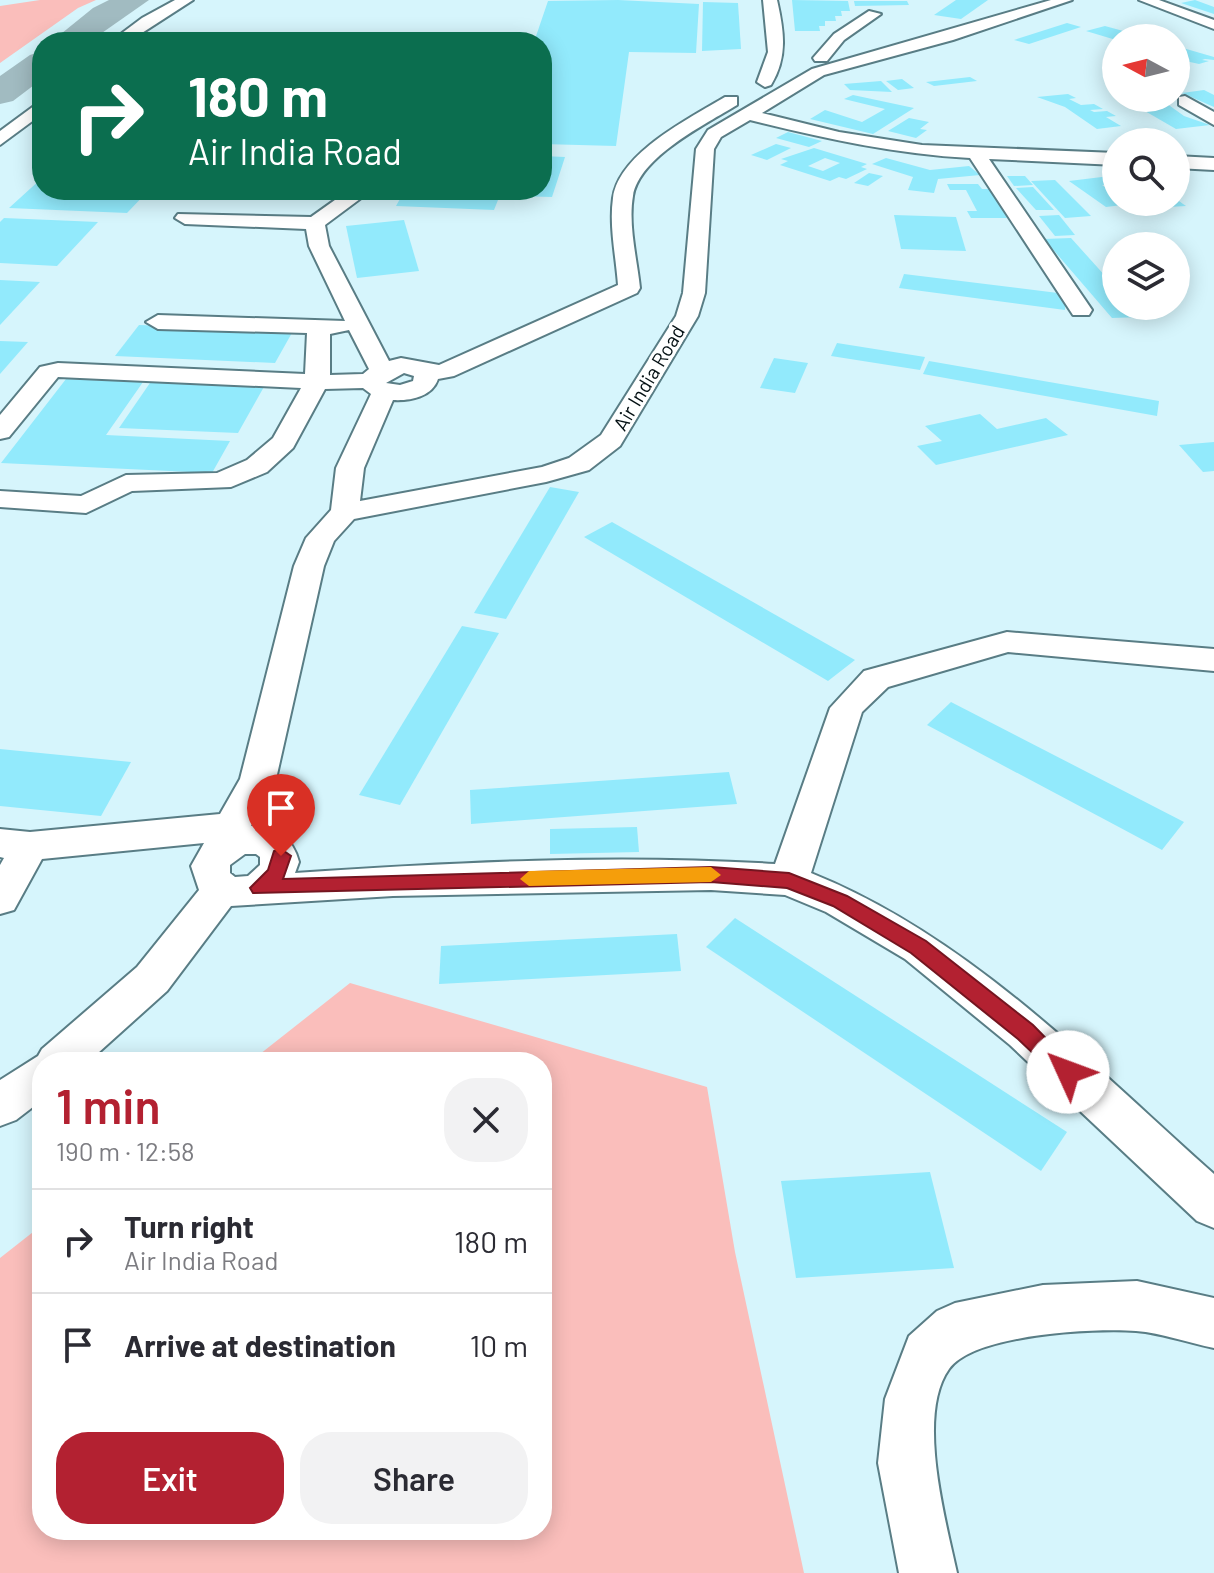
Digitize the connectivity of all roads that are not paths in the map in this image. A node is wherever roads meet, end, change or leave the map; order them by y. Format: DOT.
graph roads {
  1 [pos="186,0"];
  2 [pos="770,0"];
  3 [pos="1026,0"];
  4 [pos="1065,0"];
  5 [pos="1146,0"];
  6 [pos="874,14"];
  7 [pos="1214,25"];
  8 [pos="132,32"];
  9 [pos="821,58"];
  10 [pos="765,82"];
  11 [pos="1190,104"];
  12 [pos="32,113"];
  13 [pos="747,114"];
  14 [pos="1214,120"];
  15 [pos="0,140"];
  16 [pos="977,154"];
  17 [pos="1102,158"];
  18 [pos="1190,163"];
  19 [pos="1214,164"];
  20 [pos="348,200"];
  21 [pos="185,218"];
  22 [pos="315,223"];
  23 [pos="1081,310"];
  24 [pos="158,322"];
  25 [pos="319,327"];
  26 [pos="362,328"];
  27 [pos="379,381"];
  28 [pos="317,382"];
  29 [pos="0,431"];
  30 [pos="0,499"];
  31 [pos="345,512"];
  32 [pos="1214,660"];
  33 [pos="258,779"];
  34 [pos="15,845"];
  35 [pos="248,860"];
  36 [pos="789,880"];
  37 [pos="0,899"];
  38 [pos="68,1052"];
  39 [pos="32,1082"];
  40 [pos="0,1106"];
  41 [pos="1214,1205"];
  42 [pos="1214,1323"];
  43 [pos="928,1573"];
  1 -- 8 [label="street"];
  2 -- 10 [label="street"];
  3 -- 9 [label="street"];
  4 -- 13 [label="street, Air India Road"];
  5 -- 7 [label="street"];
  6 -- 9 [label="street"];
  9 -- 10 [label="street"];
  10 -- 27 [label="street"];
  11 -- 14 [label="street"];
  12 -- 15 [label="street"];
  13 -- 16 [label="street"];
  13 -- 31 [label="street, Air India Road"];
  16 -- 17 [label="street"];
  16 -- 23 [label="street"];
  18 -- 19 [label="street"];
  20 -- 22 [label="street"];
  21 -- 22 [label="street"];
  22 -- 26 [label="street"];
  24 -- 25 [label="street"];
  25 -- 26 [label="street"];
  25 -- 28 [label="street"];
  26 -- 27 [label="street"];
  27 -- 28 [label="street"];
  27 -- 31 [label="street"];
  28 -- 29 [label="street"];
  28 -- 30 [label="street"];
  31 -- 33 [label="street"];
  32 -- 36 [label="street"];
  33 -- 35 [label="street"];
  33 -- 35 [label="street"];
  34 -- 35 [label="street"];
  34 -- 37 [label="street"];
  35 -- 36 [label="street"];
  35 -- 38 [label="street"];
  36 -- 41 [label="street"];
  39 -- 40 [label="street"];
  42 -- 43 [label="street"];
}
